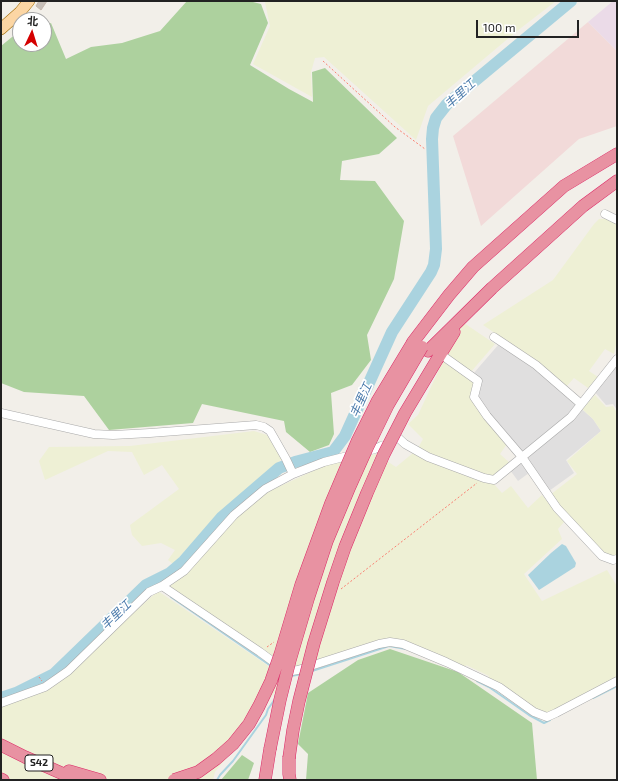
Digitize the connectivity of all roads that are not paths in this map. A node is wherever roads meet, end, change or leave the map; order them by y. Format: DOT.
graph roads {
  1 [pos="29,1"];
  2 [pos="1,29"];
  3 [pos="617,154"];
  4 [pos="617,181"];
  5 [pos="605,214"];
  6 [pos="617,220"];
  7 [pos="494,337"];
  8 [pos="429,351"];
  9 [pos="617,359"];
  10 [pos="581,404"];
  11 [pos="1,413"];
  12 [pos="394,434"];
  13 [pos="380,446"];
  14 [pos="522,457"];
  15 [pos="292,472"];
  16 [pos="617,559"];
  17 [pos="162,586"];
  18 [pos="617,681"];
  19 [pos="1,703"];
  20 [pos="1,745"];
  21 [pos="273,749"];
  22 [pos="25,757"];
  23 [pos="78,780"];
  24 [pos="100,780"];
  25 [pos="174,780"];
  26 [pos="264,780"];
  27 [pos="272,780"];
  28 [pos="290,780"];
  1 -- 2 [label="main road"];
  3 -- 8 [label="highway"];
  4 -- 8 [label="highway"];
  5 -- 6 [label="street"];
  7 -- 10 [label="street"];
  8 -- 14 [label="street"];
  8 -- 21 [label="highway"];
  8 -- 25 [label="highway, bridge"];
  8 -- 28 [label="highway, bridge"];
  9 -- 10 [label="street"];
  10 -- 14 [label="street"];
  11 -- 15 [label="street"];
  12 -- 14 [label="street"];
  13 -- 15 [label="street"];
  14 -- 16 [label="street"];
  15 -- 17 [label="street"];
  17 -- 18 [label="street"];
  17 -- 19 [label="street"];
  20 -- 22 [label="highway, S42"];
  21 -- 26 [label="highway"];
  21 -- 27 [label="highway"];
  22 -- 23 [label="highway, S42"];
  22 -- 24 [label="highway"];
}
